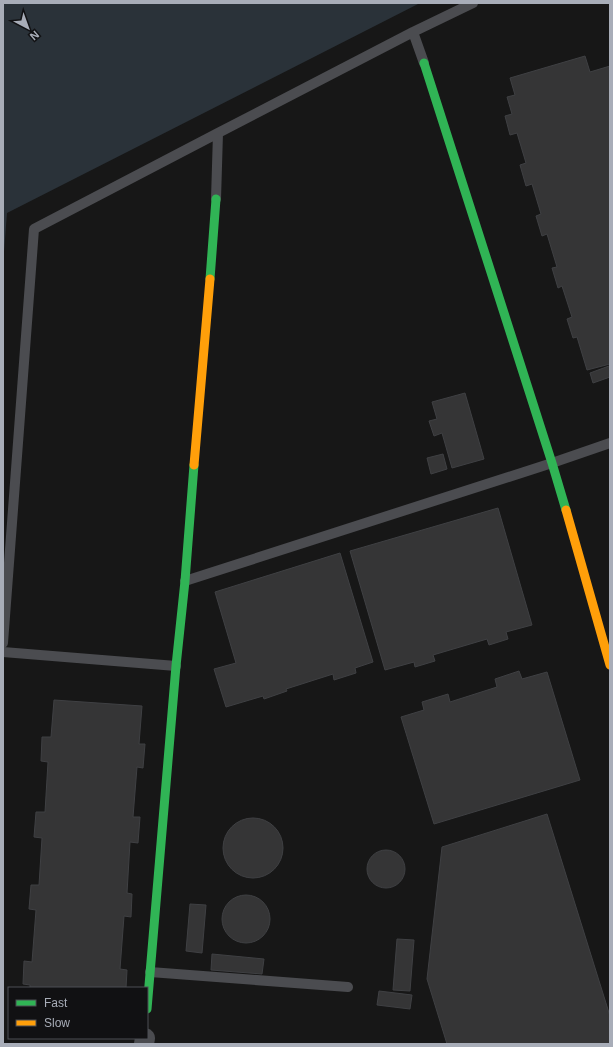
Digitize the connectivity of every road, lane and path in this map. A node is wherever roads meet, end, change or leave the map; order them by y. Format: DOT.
graph roads {
  1 [pos="473,3"];
  2 [pos="412,32"];
  3 [pos="424,63"];
  4 [pos="218,132"];
  5 [pos="216,198"];
  6 [pos="610,443"];
  7 [pos="552,463"];
  8 [pos="185,581"];
  9 [pos="3,643"];
  10 [pos="3,652"];
  11 [pos="610,665"];
  12 [pos="176,666"];
  13 [pos="150,972"];
  14 [pos="348,987"];
  15 [pos="148,997"];
  1 -- 2 [label="lane"];
  2 -- 3 [label="lane"];
  2 -- 4 [label="lane"];
  3 -- 7 [label="street"];
  4 -- 5 [label="lane"];
  4 -- 9 [label="lane"];
  5 -- 8 [label="street"];
  6 -- 7 [label="lane"];
  7 -- 8 [label="lane"];
  7 -- 11 [label="street"];
  8 -- 12 [label="street"];
  10 -- 12 [label="lane"];
  12 -- 13 [label="street"];
  13 -- 14 [label="lane"];
  13 -- 15 [label="street"];
}
